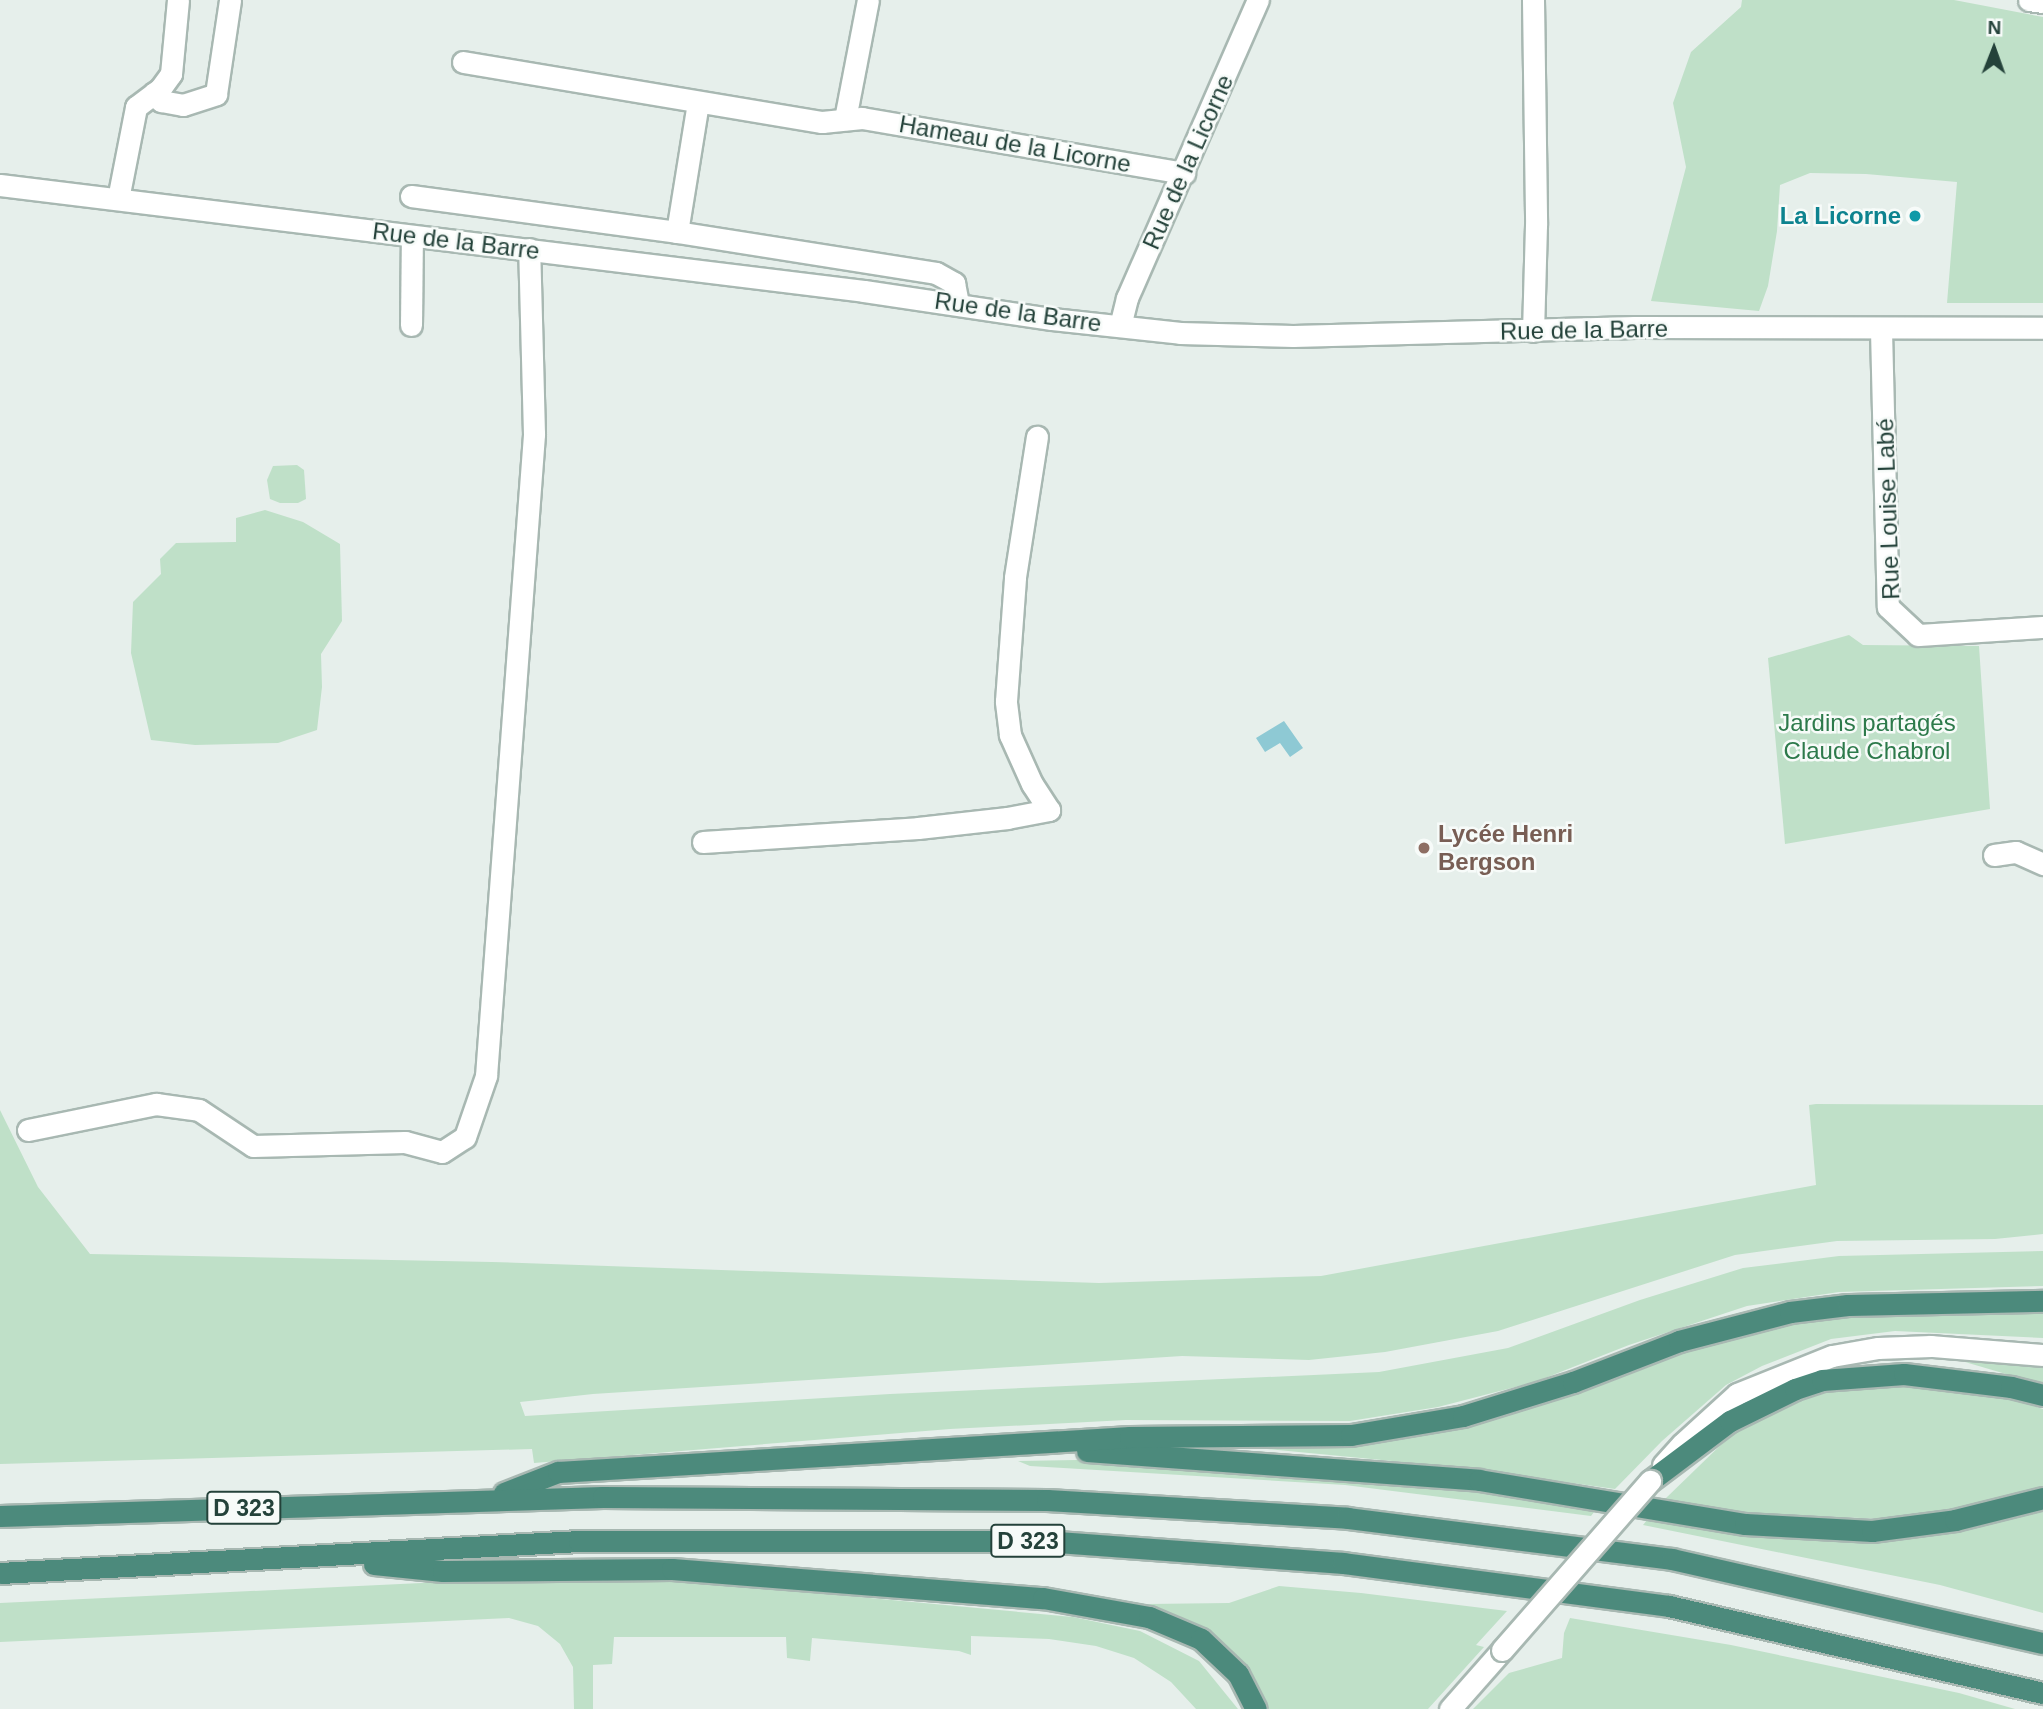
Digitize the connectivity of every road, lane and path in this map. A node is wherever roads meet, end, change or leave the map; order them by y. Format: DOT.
graph roads {
  1 [pos="178,0"];
  2 [pos="230,0"];
  3 [pos="868,0"];
  4 [pos="1258,0"];
  5 [pos="1533,0"];
  6 [pos="2029,0"];
  7 [pos="2043,2"];
  8 [pos="463,62"];
  9 [pos="154,93"];
  10 [pos="698,103"];
  11 [pos="845,119"];
  12 [pos="1184,173"];
  13 [pos="0,185"];
  14 [pos="411,195"];
  15 [pos="118,199"];
  16 [pos="677,232"];
  17 [pos="411,236"];
  18 [pos="529,249"];
  19 [pos="958,304"];
  20 [pos="411,325"];
  21 [pos="1120,326"];
  22 [pos="2043,328"];
  23 [pos="1881,330"];
  24 [pos="1534,331"];
  25 [pos="1037,437"];
  26 [pos="2043,627"];
  27 [pos="704,842"];
  28 [pos="1994,855"];
  29 [pos="2043,864"];
  30 [pos="28,1130"];
  31 [pos="2043,1301"];
  32 [pos="2043,1355"];
  33 [pos="2043,1395"];
  34 [pos="1018,1446"];
  35 [pos="1650,1481"];
  36 [pos="2043,1498"];
  37 [pos="489,1499"];
  38 [pos="0,1516"];
  39 [pos="310,1558"];
  40 [pos="0,1573"];
  41 [pos="2043,1643"];
  42 [pos="2043,1693"];
  43 [pos="1256,1709"];
  44 [pos="1450,1709"];
  1 -- 9 [label="street"];
  2 -- 9 [label="street"];
  3 -- 11 [label="street"];
  4 -- 12 [label="street, Rue de la Licorne"];
  5 -- 24 [label="street"];
  6 -- 7 [label="street"];
  8 -- 10 [label="street, Hameau de la Licorne"];
  9 -- 15 [label="street"];
  10 -- 11 [label="street, Hameau de la Licorne"];
  10 -- 16 [label="street"];
  11 -- 12 [label="street, Hameau de la Licorne"];
  12 -- 21 [label="street, Rue de la Licorne"];
  13 -- 15 [label="street, Rue de la Barre"];
  14 -- 16 [label="street"];
  15 -- 17 [label="street, Rue de la Barre"];
  16 -- 19 [label="street"];
  17 -- 18 [label="street, Rue de la Barre"];
  17 -- 20 [label="street"];
  18 -- 19 [label="street, Rue de la Barre"];
  18 -- 30 [label="street"];
  19 -- 21 [label="street, Rue de la Barre"];
  21 -- 24 [label="street, Rue de la Barre"];
  22 -- 23 [label="street, Rue de la Barre"];
  23 -- 24 [label="street, Rue de la Barre"];
  23 -- 26 [label="street, Rue Louise Labé"];
  25 -- 27 [label="street"];
  28 -- 29 [label="street"];
  31 -- 34 [label="highway"];
  32 -- 35 [label="street"];
  33 -- 35 [label="highway"];
  34 -- 36 [label="highway"];
  34 -- 37 [label="highway"];
  35 -- 44 [label="street, bridge"];
  37 -- 38 [label="highway, D 323"];
  37 -- 41 [label="highway, D 323"];
  39 -- 40 [label="highway, D 323"];
  39 -- 42 [label="highway, D 323"];
  39 -- 43 [label="highway"];
}
